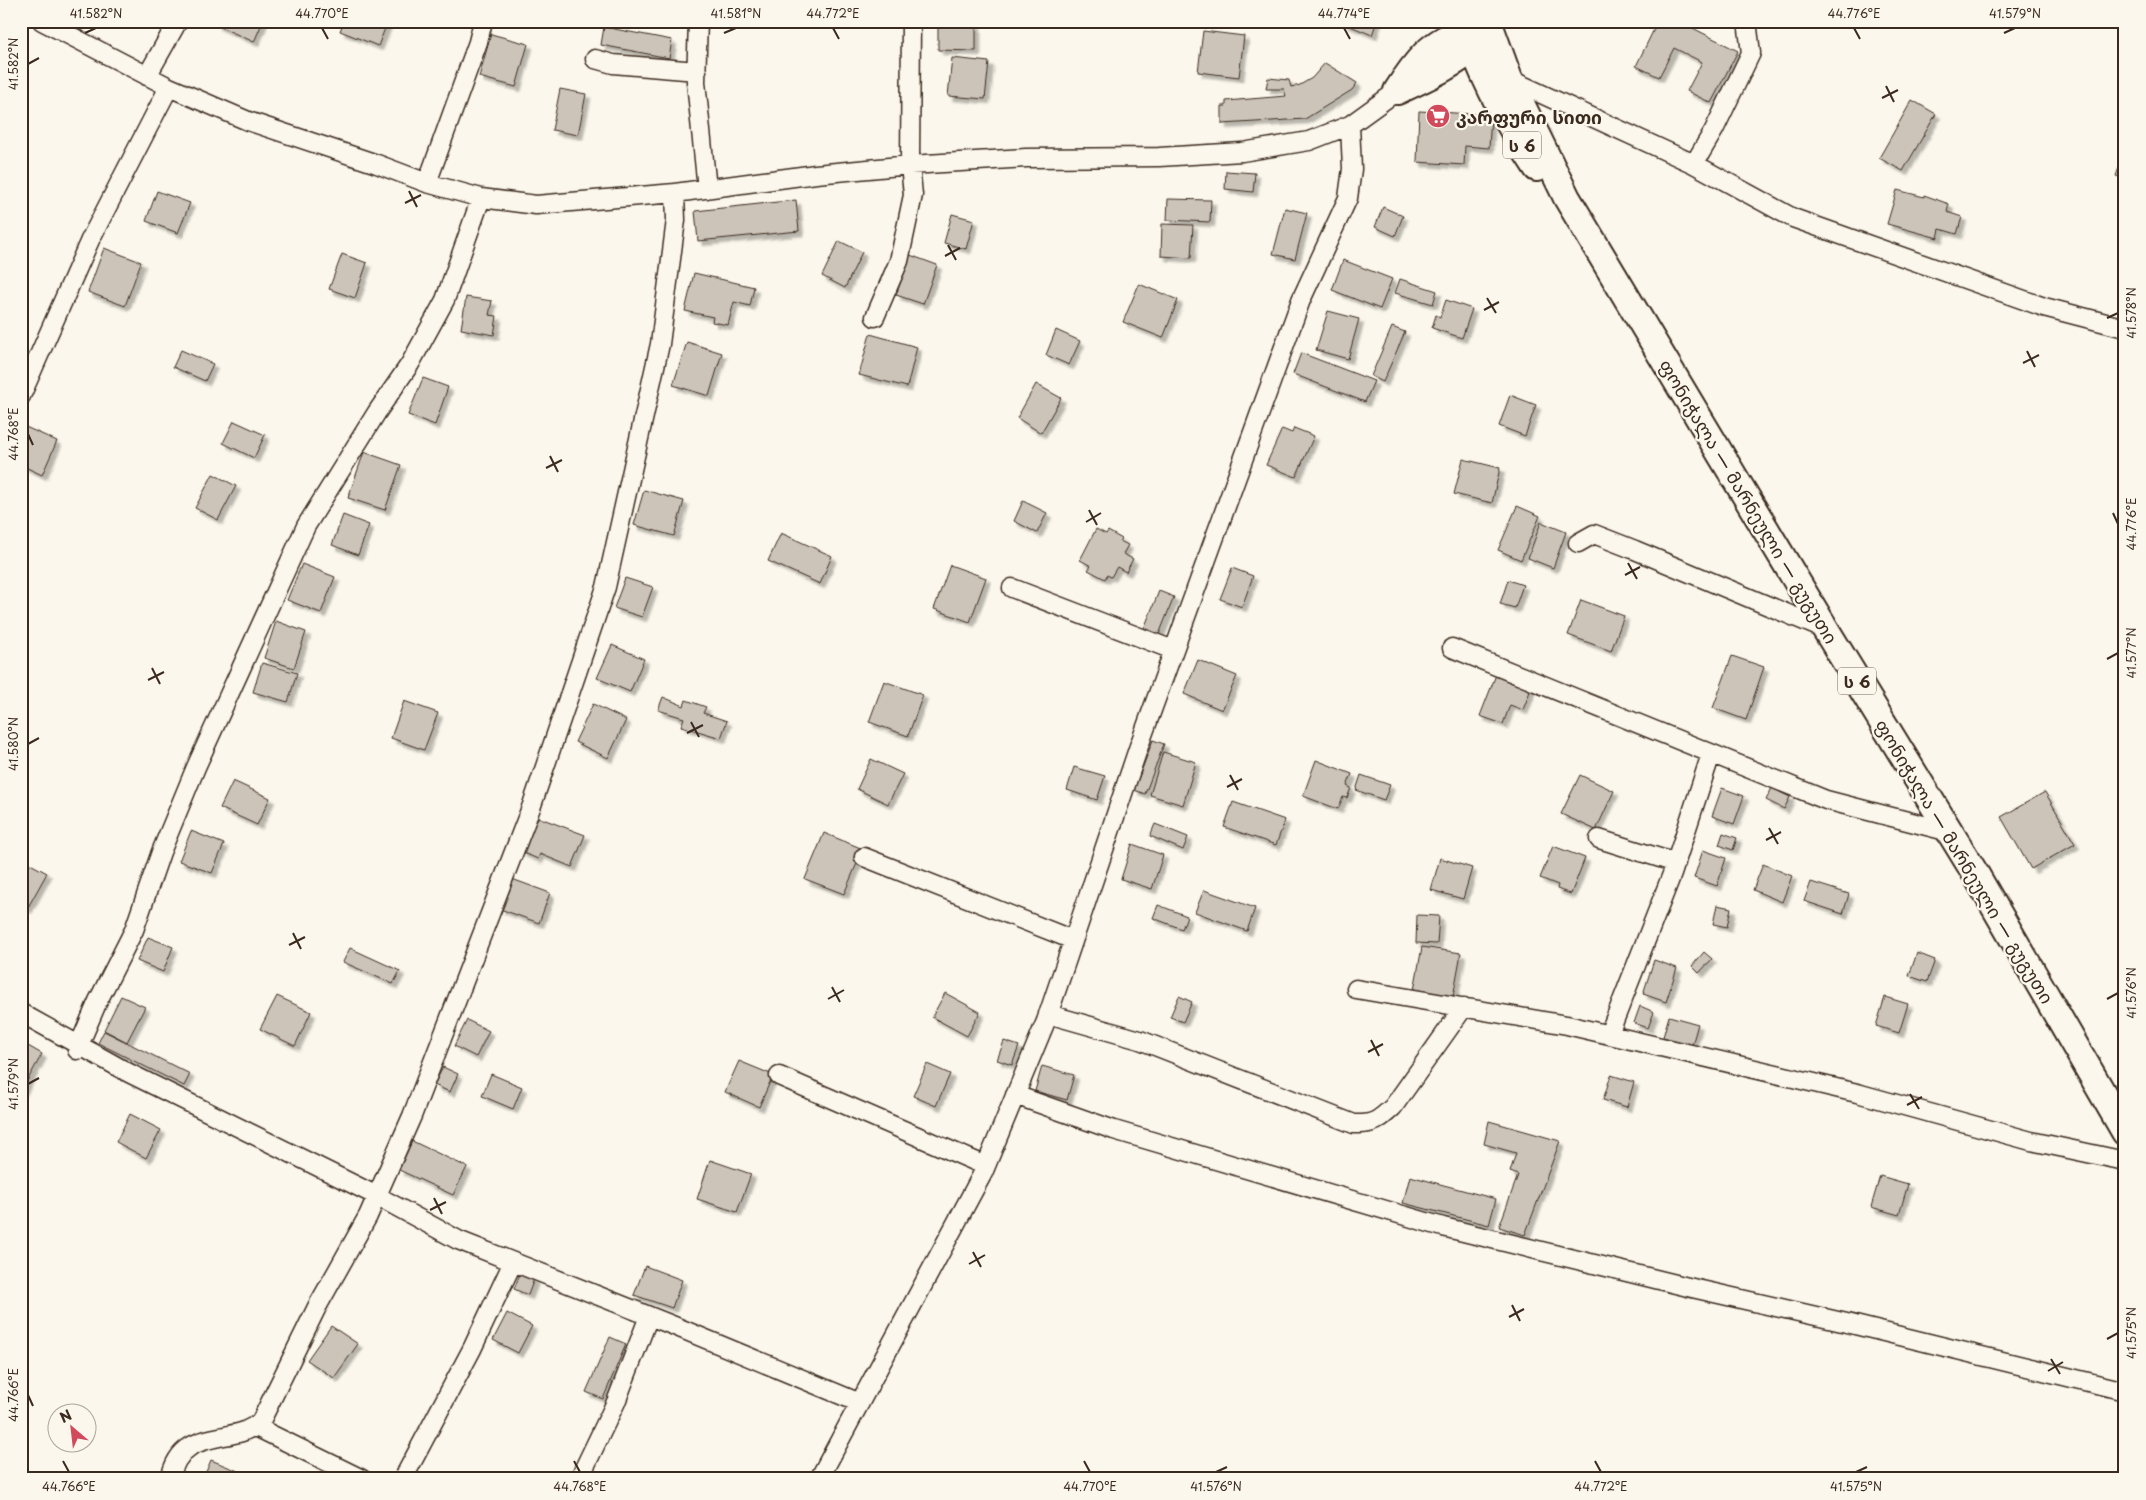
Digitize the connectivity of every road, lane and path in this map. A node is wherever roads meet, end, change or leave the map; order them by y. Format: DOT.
graph roads {
  1 [pos="42,21"];
  2 [pos="178,21"];
  3 [pos="483,21"];
  4 [pos="698,21"];
  5 [pos="911,21"];
  6 [pos="1747,21"];
  7 [pos="1468,31"];
  8 [pos="595,59"];
  9 [pos="696,71"];
  10 [pos="147,76"];
  11 [pos="1509,79"];
  12 [pos="169,87"];
  13 [pos="1397,91"];
  14 [pos="1350,125"];
  15 [pos="910,164"];
  16 [pos="1694,164"];
  17 [pos="427,183"];
  18 [pos="707,189"];
  19 [pos="675,193"];
  20 [pos="481,198"];
  21 [pos="1586,231"];
  22 [pos="875,317"];
  23 [pos="2125,328"];
  24 [pos="26,374"];
  25 [pos="21,396"];
  26 [pos="1578,543"];
  27 [pos="1012,588"];
  28 [pos="1826,630"];
  29 [pos="1452,648"];
  30 [pos="1173,650"];
  31 [pos="1711,754"];
  32 [pos="1950,832"];
  33 [pos="1599,839"];
  34 [pos="864,857"];
  35 [pos="1676,863"];
  36 [pos="1073,940"];
  37 [pos="1356,989"];
  38 [pos="1464,1007"];
  39 [pos="21,1012"];
  40 [pos="1048,1014"];
  41 [pos="1608,1034"];
  42 [pos="78,1048"];
  43 [pos="779,1076"];
  44 [pos="1015,1095"];
  45 [pos="2125,1132"];
  46 [pos="2125,1161"];
  47 [pos="986,1166"];
  48 [pos="377,1196"];
  49 [pos="513,1262"];
  50 [pos="648,1316"];
  51 [pos="2125,1391"];
  52 [pos="860,1403"];
  53 [pos="254,1426"];
  54 [pos="170,1479"];
  55 [pos="362,1479"];
  56 [pos="403,1479"];
  57 [pos="579,1479"];
  58 [pos="819,1479"];
  1 -- 10 [label="street"];
  2 -- 10 [label="street"];
  3 -- 17 [label="street"];
  4 -- 9 [label="street"];
  5 -- 15 [label="street"];
  6 -- 16 [label="street"];
  7 -- 11 [label="highway, ფონიჭალა — მარნეული — გუგუთი / ს 6"];
  7 -- 13 [label="highway"];
  7 -- 13 [label="highway"];
  7 -- 21 [label="highway, ფონიჭალა — მარნეული — გუგუთი / ს 6"];
  8 -- 9 [label="street"];
  9 -- 18 [label="street"];
  10 -- 12 [label="street"];
  11 -- 16 [label="street"];
  11 -- 21 [label="highway, ფონიჭალა — მარნეული — გუგუთი / ს 6"];
  12 -- 17 [label="street"];
  12 -- 24 [label="street"];
  13 -- 14 [label="street"];
  14 -- 15 [label="street"];
  14 -- 30 [label="street"];
  15 -- 18 [label="street"];
  15 -- 22 [label="street"];
  16 -- 23 [label="street"];
  17 -- 20 [label="street"];
  18 -- 19 [label="street"];
  19 -- 20 [label="street"];
  19 -- 48 [label="street"];
  20 -- 42 [label="street"];
  21 -- 28 [label="highway, ფონიჭალა — მარნეული — გუგუთი / ს 6"];
  24 -- 25 [label="street"];
  26 -- 28 [label="street"];
  27 -- 30 [label="street"];
  28 -- 32 [label="highway, ფონიჭალა — მარნეული — გუგუთი / ს 6"];
  29 -- 31 [label="street"];
  30 -- 36 [label="street"];
  31 -- 32 [label="street"];
  31 -- 35 [label="street"];
  32 -- 45 [label="highway, ფონიჭალა — მარნეული — გუგუთი / ს 6"];
  33 -- 35 [label="street"];
  34 -- 36 [label="street"];
  35 -- 41 [label="street"];
  36 -- 40 [label="street"];
  37 -- 38 [label="street"];
  38 -- 40 [label="street"];
  38 -- 41 [label="street"];
  39 -- 42 [label="street"];
  40 -- 44 [label="street"];
  41 -- 46 [label="street"];
  42 -- 48 [label="street"];
  43 -- 47 [label="street"];
  44 -- 47 [label="street"];
  44 -- 51 [label="street"];
  47 -- 52 [label="street"];
  48 -- 49 [label="street"];
  48 -- 53 [label="street"];
  49 -- 50 [label="street"];
  49 -- 56 [label="street"];
  50 -- 52 [label="street"];
  50 -- 57 [label="street"];
  52 -- 58 [label="street"];
  53 -- 54 [label="street"];
  53 -- 55 [label="street"];
}
